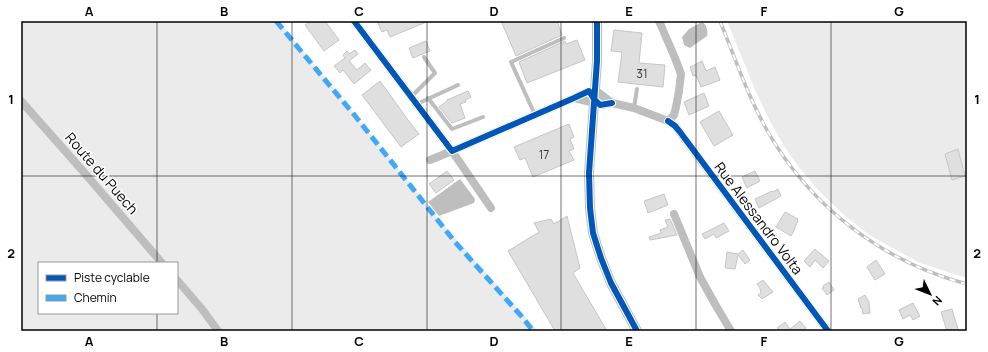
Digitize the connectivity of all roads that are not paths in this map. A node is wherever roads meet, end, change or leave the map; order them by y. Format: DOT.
graph roads {
  1 [pos="597,21"];
  2 [pos="659,21"];
  3 [pos="358,22"];
  4 [pos="564,38"];
  5 [pos="424,57"];
  6 [pos="458,85"];
  7 [pos="637,89"];
  8 [pos="411,97"];
  9 [pos="428,98"];
  10 [pos="594,99"];
  11 [pos="21,101"];
  12 [pos="417,104"];
  13 [pos="634,108"];
  14 [pos="535,115"];
  15 [pos="483,117"];
  16 [pos="668,121"];
  17 [pos="452,151"];
  18 [pos="430,160"];
  19 [pos="491,208"];
  20 [pos="674,214"];
  21 [pos="161,262"];
  22 [pos="178,281"];
  23 [pos="218,331"];
  24 [pos="637,331"];
  25 [pos="732,331"];
  26 [pos="828,331"];
  1 -- 10 [label="street"];
  2 -- 16 [label="street"];
  3 -- 8 [label="street"];
  4 -- 14 [label="lane"];
  5 -- 8 [label="lane"];
  6 -- 9 [label="lane"];
  7 -- 13 [label="lane"];
  8 -- 12 [label="street"];
  9 -- 12 [label="lane"];
  9 -- 15 [label="lane"];
  10 -- 13 [label="street, Rue Alessandro Volta"];
  10 -- 14 [label="street"];
  10 -- 24 [label="street"];
  11 -- 21 [label="street, Route du Puech"];
  12 -- 17 [label="street"];
  13 -- 16 [label="street, Rue Alessandro Volta"];
  14 -- 17 [label="street"];
  16 -- 26 [label="street, Rue Alessandro Volta"];
  17 -- 18 [label="street"];
  17 -- 19 [label="street"];
  20 -- 25 [label="street"];
  22 -- 23 [label="street"];
}
